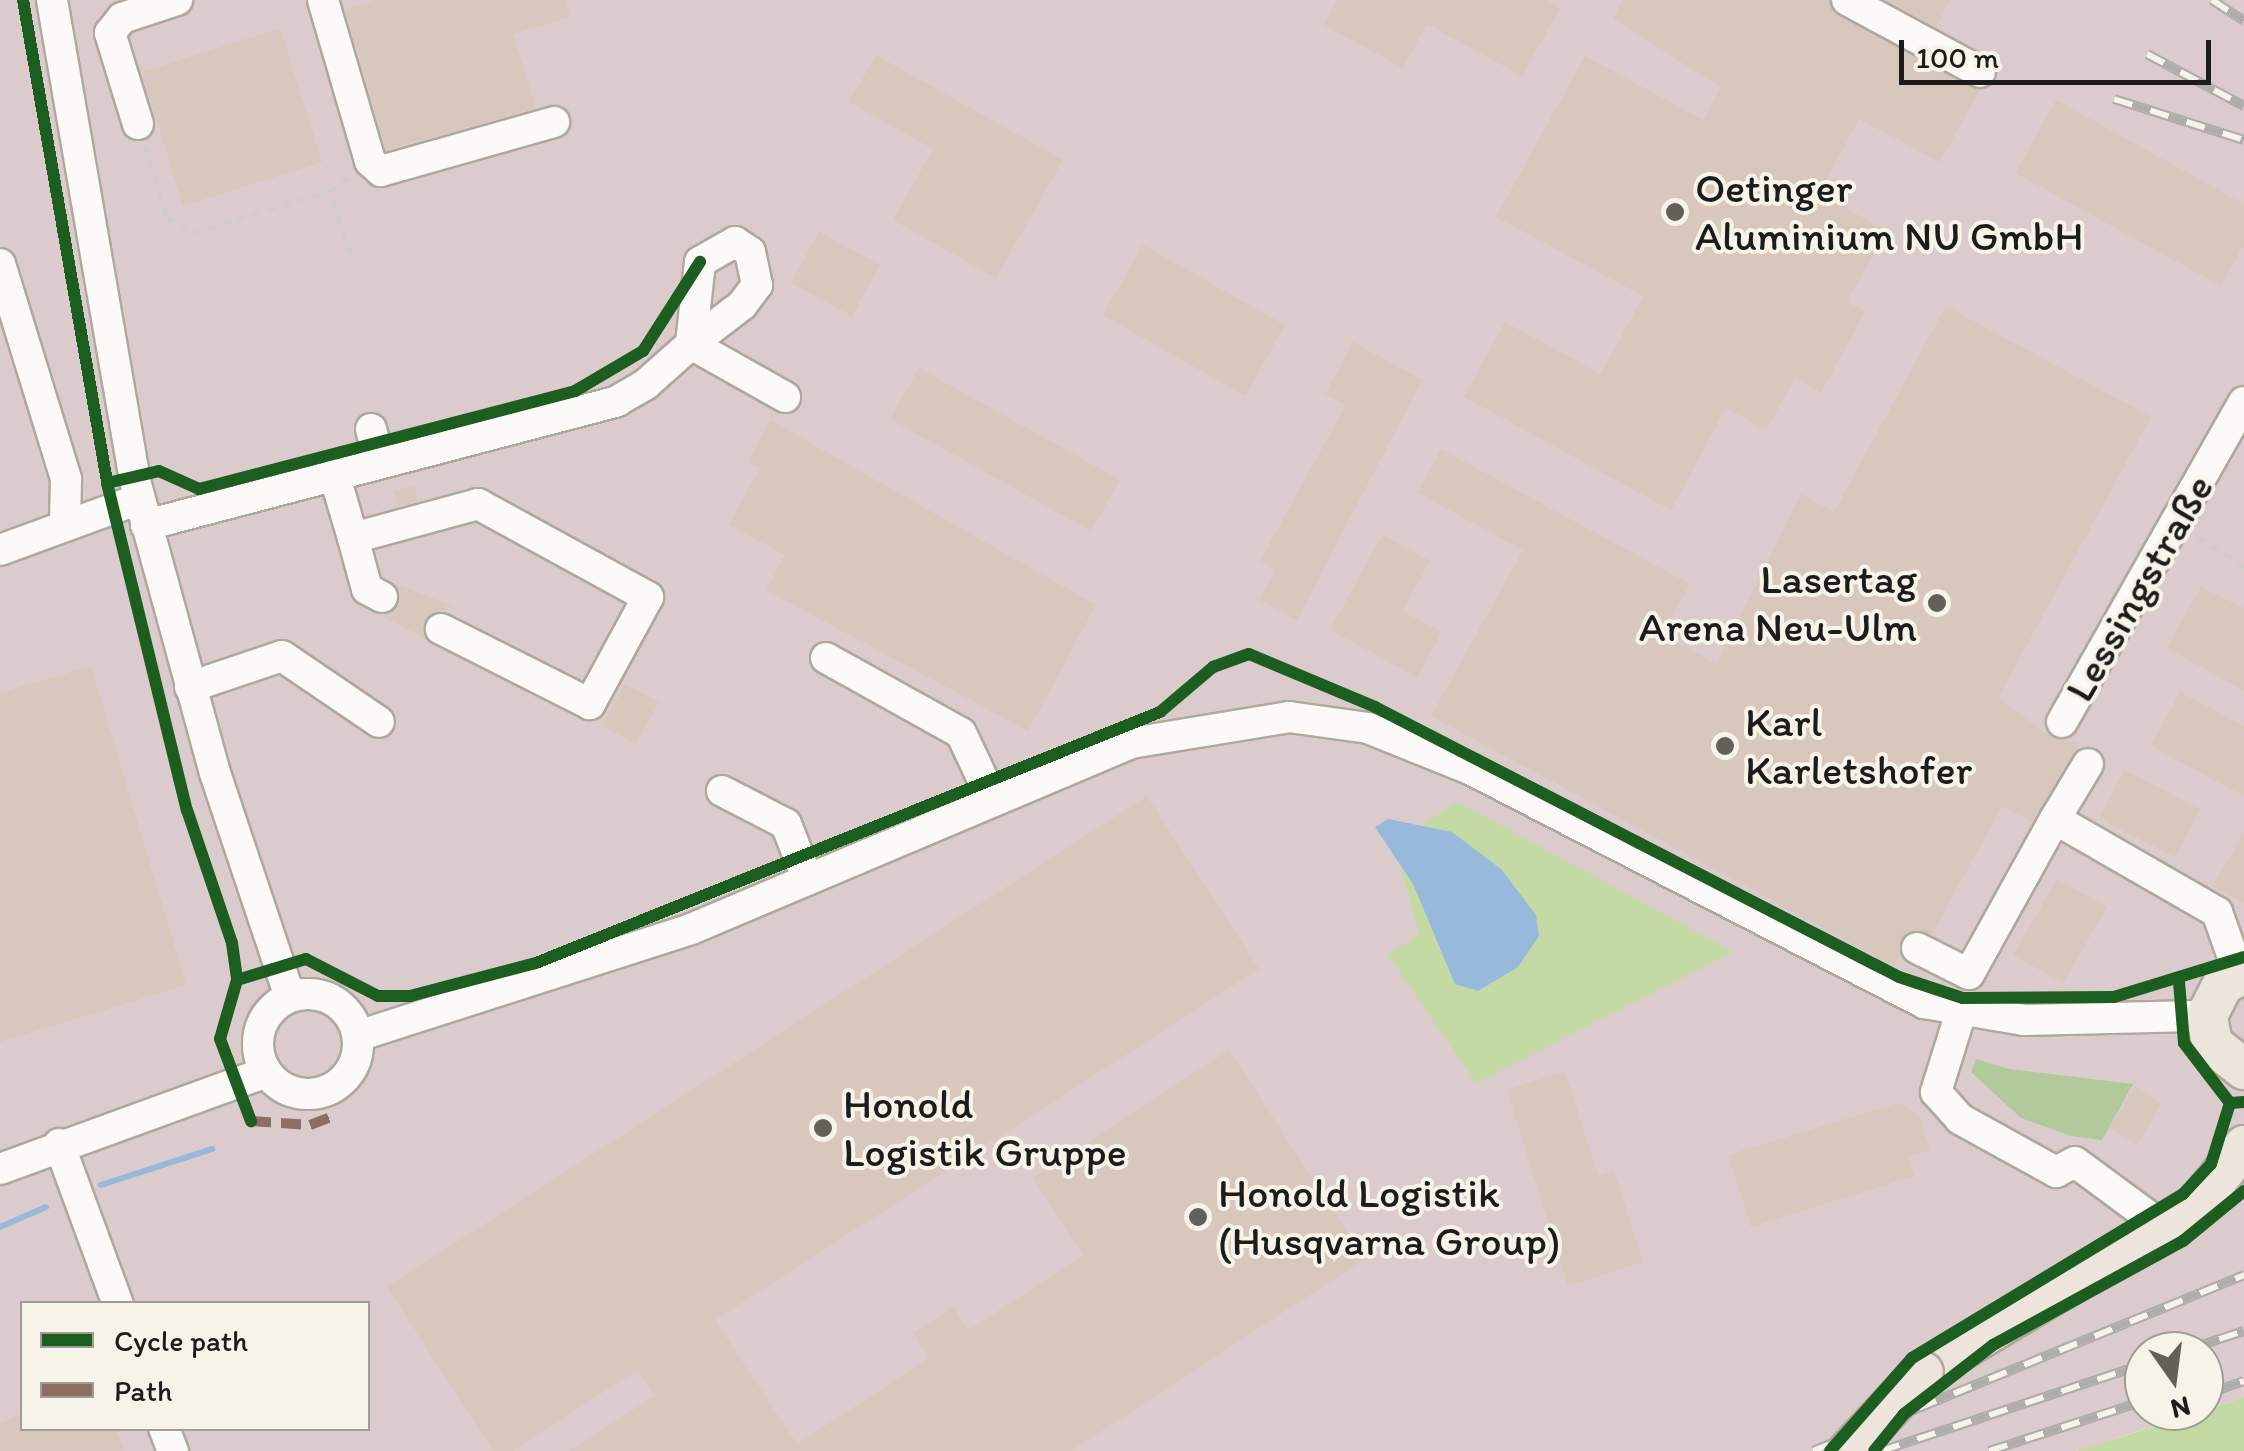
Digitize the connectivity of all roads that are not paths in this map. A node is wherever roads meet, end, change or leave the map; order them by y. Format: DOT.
graph roads {
  1 [pos="52,0"];
  2 [pos="177,0"];
  3 [pos="323,0"];
  4 [pos="1847,0"];
  5 [pos="1980,72"];
  6 [pos="554,122"];
  7 [pos="138,124"];
  8 [pos="0,264"];
  9 [pos="785,398"];
  10 [pos="2244,402"];
  11 [pos="371,429"];
  12 [pos="380,463"];
  13 [pos="334,474"];
  14 [pos="142,512"];
  15 [pos="65,522"];
  16 [pos="353,538"];
  17 [pos="0,550"];
  18 [pos="382,597"];
  19 [pos="441,628"];
  20 [pos="826,658"];
  21 [pos="190,687"];
  22 [pos="379,722"];
  23 [pos="2062,722"];
  24 [pos="2088,764"];
  25 [pos="722,791"];
  26 [pos="993,801"];
  27 [pos="2056,819"];
  28 [pos="808,880"];
  29 [pos="1917,948"];
  30 [pos="2242,973"];
  31 [pos="290,998"];
  32 [pos="1961,1012"];
  33 [pos="2207,1016"];
  34 [pos="358,1036"];
  35 [pos="2244,1069"];
  36 [pos="266,1072"];
  37 [pos="60,1144"];
  38 [pos="2244,1146"];
  39 [pos="0,1169"];
  40 [pos="2166,1228"];
  41 [pos="117,1301"];
  42 [pos="1848,1451"];
  1 -- 14 [label="street"];
  2 -- 7 [label="street"];
  3 -- 6 [label="street"];
  4 -- 5 [label="street"];
  8 -- 15 [label="street"];
  9 -- 12 [label="street"];
  10 -- 23 [label="street, Lessingstraße"];
  11 -- 12 [label="street"];
  12 -- 13 [label="street"];
  13 -- 14 [label="street"];
  13 -- 16 [label="street"];
  14 -- 15 [label="street"];
  14 -- 21 [label="street"];
  15 -- 17 [label="street"];
  16 -- 18 [label="street"];
  16 -- 19 [label="street"];
  20 -- 26 [label="street"];
  21 -- 22 [label="street"];
  21 -- 31 [label="street"];
  24 -- 27 [label="street"];
  25 -- 28 [label="street"];
  26 -- 28 [label="street"];
  26 -- 32 [label="street"];
  27 -- 29 [label="street"];
  27 -- 30 [label="street"];
  28 -- 34 [label="street"];
  30 -- 33 [label="main road"];
  31 -- 34 [label="street"];
  31 -- 36 [label="street"];
  32 -- 33 [label="street"];
  32 -- 40 [label="street"];
  33 -- 35 [label="main road"];
  34 -- 36 [label="street"];
  36 -- 37 [label="street"];
  37 -- 39 [label="street"];
  37 -- 41 [label="street"];
  38 -- 40 [label="main road"];
  40 -- 42 [label="main road, bridge"];
}
